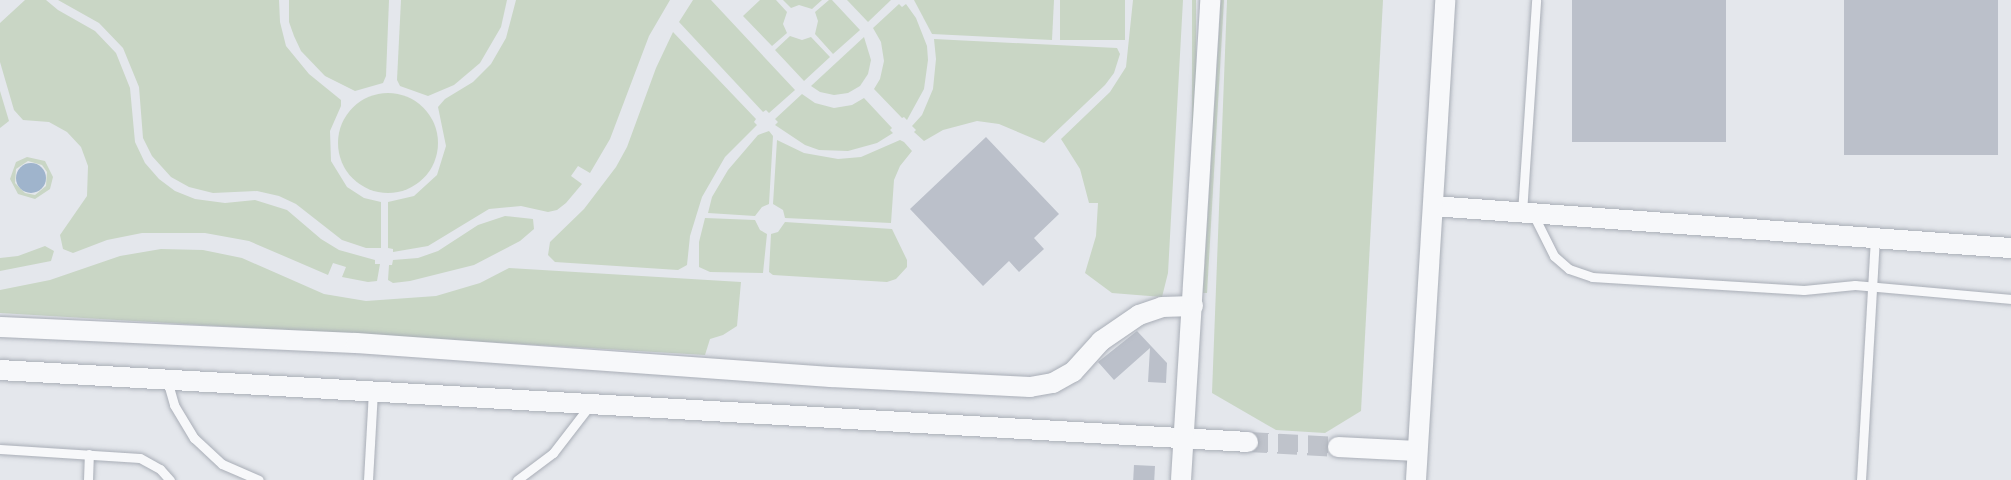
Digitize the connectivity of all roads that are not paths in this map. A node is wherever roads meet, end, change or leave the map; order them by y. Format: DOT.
graph roads {
  1 [pos="1210,0"];
  2 [pos="1445,0"];
  3 [pos="1536,0"];
  4 [pos="1433,206"];
  5 [pos="1528,213"];
  6 [pos="1875,238"];
  7 [pos="2011,248"];
  8 [pos="1872,287"];
  9 [pos="2011,299"];
  10 [pos="1193,306"];
  11 [pos="0,327"];
  12 [pos="0,370"];
  13 [pos="167,380"];
  14 [pos="373,392"];
  15 [pos="591,404"];
  16 [pos="1183,438"];
  17 [pos="1248,441"];
  18 [pos="1338,447"];
  19 [pos="0,449"];
  20 [pos="1417,451"];
  21 [pos="89,454"];
  22 [pos="88,480"];
  23 [pos="170,480"];
  24 [pos="259,480"];
  25 [pos="368,480"];
  26 [pos="517,480"];
  27 [pos="1181,480"];
  28 [pos="1416,480"];
  29 [pos="1861,480"];
  1 -- 10 [label="street"];
  2 -- 4 [label="street"];
  3 -- 5 [label="lane"];
  4 -- 5 [label="street"];
  4 -- 20 [label="street"];
  5 -- 6 [label="street"];
  5 -- 8 [label="lane"];
  6 -- 7 [label="street"];
  6 -- 8 [label="lane"];
  8 -- 9 [label="lane"];
  8 -- 29 [label="lane"];
  10 -- 11 [label="street"];
  10 -- 16 [label="street"];
  12 -- 13 [label="street"];
  13 -- 14 [label="street"];
  13 -- 24 [label="lane"];
  14 -- 15 [label="street"];
  14 -- 25 [label="lane"];
  15 -- 16 [label="street"];
  15 -- 26 [label="lane"];
  16 -- 17 [label="street"];
  16 -- 27 [label="street"];
  18 -- 20 [label="street"];
  19 -- 21 [label="lane"];
  20 -- 28 [label="street"];
  21 -- 22 [label="lane"];
  21 -- 23 [label="lane"];
}
